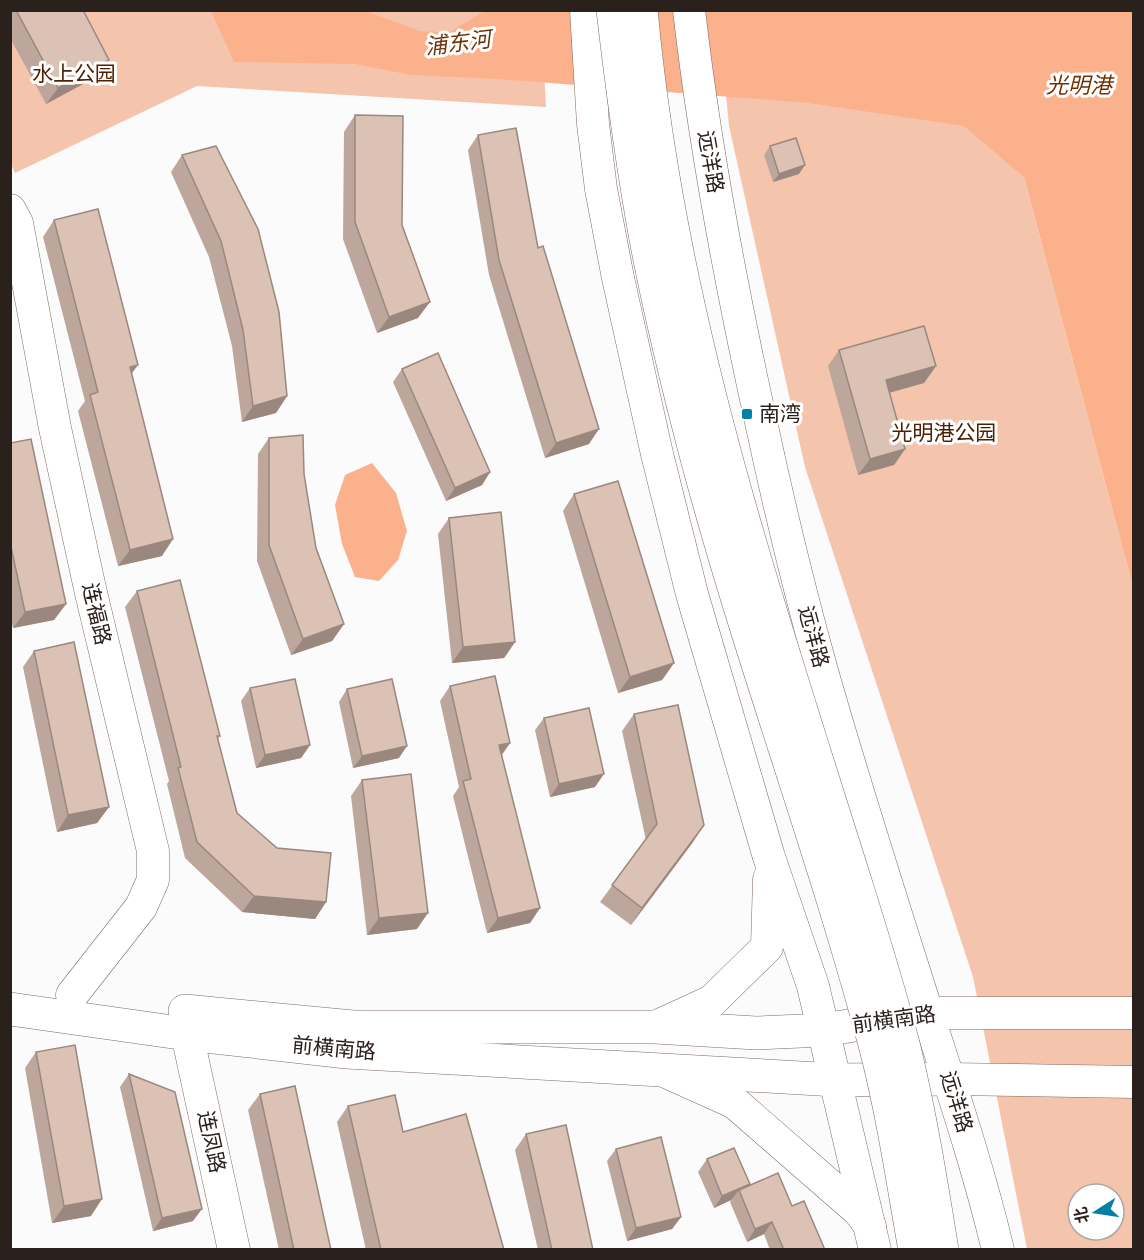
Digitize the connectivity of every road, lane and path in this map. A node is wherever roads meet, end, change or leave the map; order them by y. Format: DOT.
graph roads {
  1 [pos="586,10"];
  2 [pos="613,10"];
  3 [pos="641,10"];
  4 [pos="689,10"];
  5 [pos="10,210"];
  6 [pos="770,857"];
  7 [pos="10,986"];
  8 [pos="72,995"];
  9 [pos="10,1009"];
  10 [pos="1134,1013"];
  11 [pos="927,1014"];
  12 [pos="655,1027"];
  13 [pos="824,1030"];
  14 [pos="187,1034"];
  15 [pos="660,1069"];
  16 [pos="836,1080"];
  17 [pos="949,1080"];
  18 [pos="1134,1082"];
  19 [pos="873,1238"];
  20 [pos="234,1250"];
  21 [pos="915,1250"];
  22 [pos="942,1250"];
  23 [pos="998,1250"];
  1 -- 6 [label="main road"];
  2 -- 21 [label="main road, bridge"];
  3 -- 22 [label="main road, bridge"];
  4 -- 11 [label="main road, 远洋路"];
  5 -- 8 [label="main road, 连福路"];
  6 -- 12 [label="main road, 前横南路"];
  6 -- 13 [label="main road"];
  7 -- 8 [label="main road, 前横南路"];
  8 -- 12 [label="main road, 前横南路"];
  9 -- 14 [label="main road, 前横南路"];
  10 -- 11 [label="main road, 前横南路"];
  11 -- 13 [label="main road, 前横南路"];
  11 -- 17 [label="main road, 远洋路"];
  12 -- 13 [label="main road, 前横南路"];
  13 -- 16 [label="main road"];
  14 -- 15 [label="main road, 前横南路"];
  14 -- 20 [label="main road, 连凤路"];
  15 -- 16 [label="main road, 前横南路"];
  15 -- 19 [label="main road, 前横南路"];
  16 -- 17 [label="main road, 前横南路"];
  16 -- 19 [label="main road"];
  17 -- 18 [label="main road, 前横南路"];
  17 -- 23 [label="main road, 远洋路"];
}
